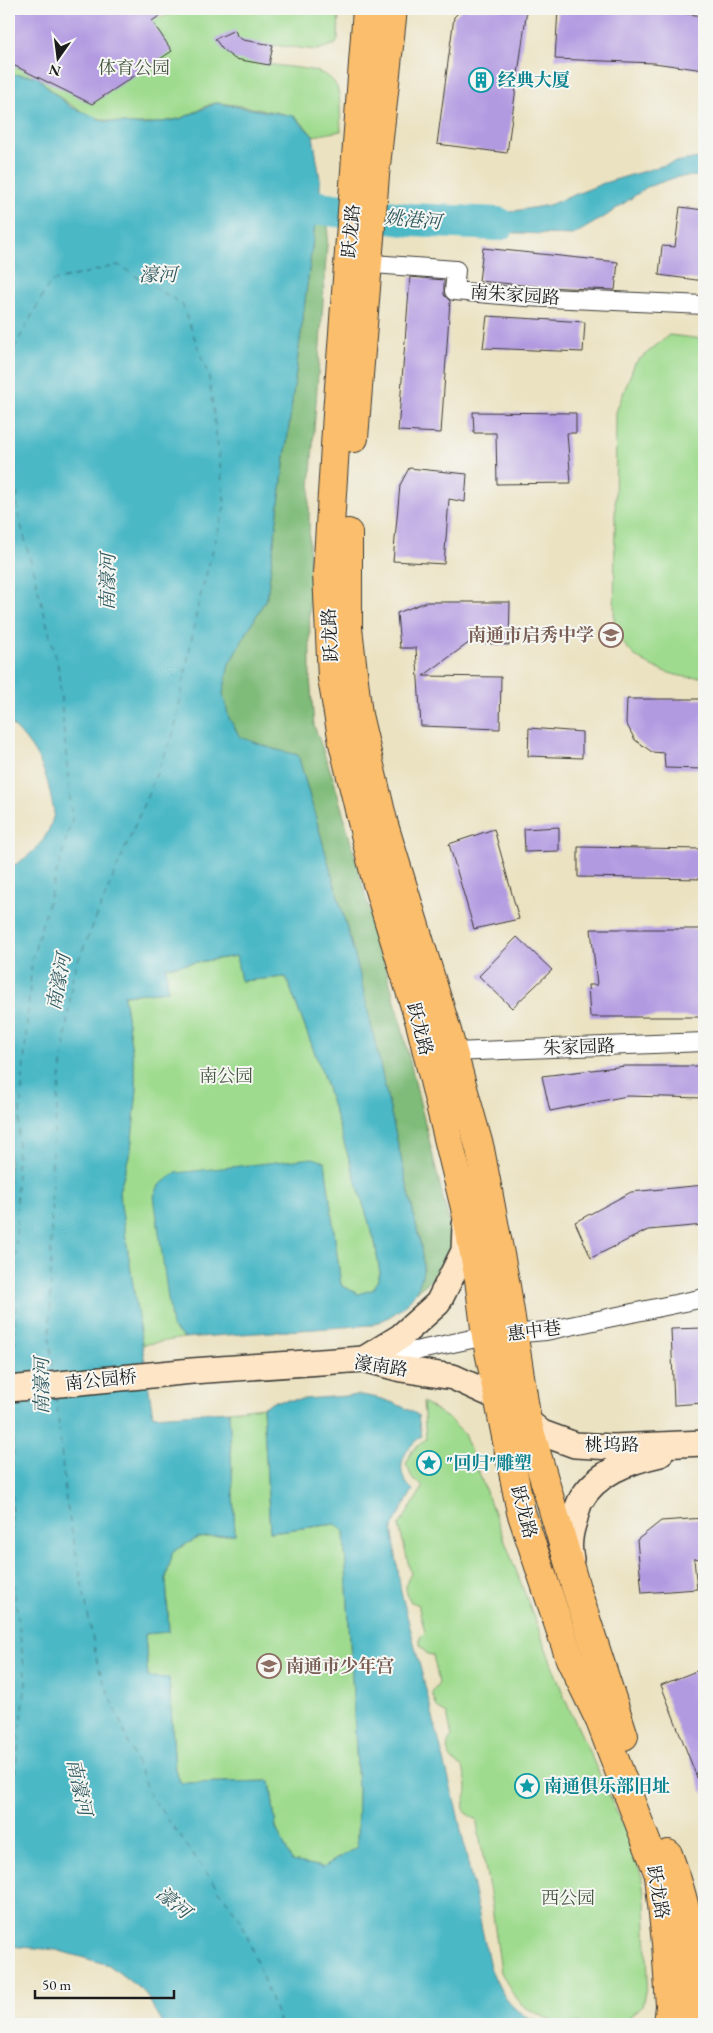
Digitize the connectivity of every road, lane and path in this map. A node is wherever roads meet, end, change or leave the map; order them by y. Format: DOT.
graph roads {
  1 [pos="367,9"];
  2 [pos="393,9"];
  3 [pos="365,174"];
  4 [pos="359,252"];
  5 [pos="704,305"];
  6 [pos="704,1042"];
  7 [pos="453,1052"];
  8 [pos="466,1212"];
  9 [pos="704,1298"];
  10 [pos="515,1335"];
  11 [pos="486,1336"];
  12 [pos="364,1359"];
  13 [pos="192,1370"];
  14 [pos="9,1390"];
  15 [pos="499,1398"];
  16 [pos="527,1421"];
  17 [pos="704,1443"];
  18 [pos="576,1588"];
  19 [pos="679,2015"];
  1 -- 3 [label="main road, 跃龙路"];
  2 -- 3 [label="main road, 跃龙路"];
  3 -- 4 [label="main road, 跃龙路"];
  4 -- 5 [label="street, 南朱家园路"];
  4 -- 7 [label="main road, 跃龙路"];
  4 -- 8 [label="main road, 跃龙路"];
  6 -- 7 [label="street, 朱家园路"];
  7 -- 10 [label="main road, 跃龙路"];
  8 -- 11 [label="main road, 跃龙路"];
  8 -- 12 [label="street"];
  9 -- 10 [label="street, 惠中巷"];
  10 -- 11 [label="street, 惠中巷"];
  10 -- 16 [label="main road, 跃龙路"];
  11 -- 12 [label="street, 惠中巷"];
  11 -- 15 [label="main road, 跃龙路"];
  12 -- 13 [label="street, 濠南路"];
  12 -- 15 [label="street, 濠南路"];
  13 -- 14 [label="street, 南公园桥"];
  15 -- 16 [label="street, 濠南路"];
  15 -- 19 [label="main road, 跃龙路"];
  16 -- 17 [label="street, 桃坞路"];
  16 -- 18 [label="main road, 跃龙路"];
  17 -- 18 [label="street"];
  18 -- 19 [label="main road, 跃龙路"];
}
